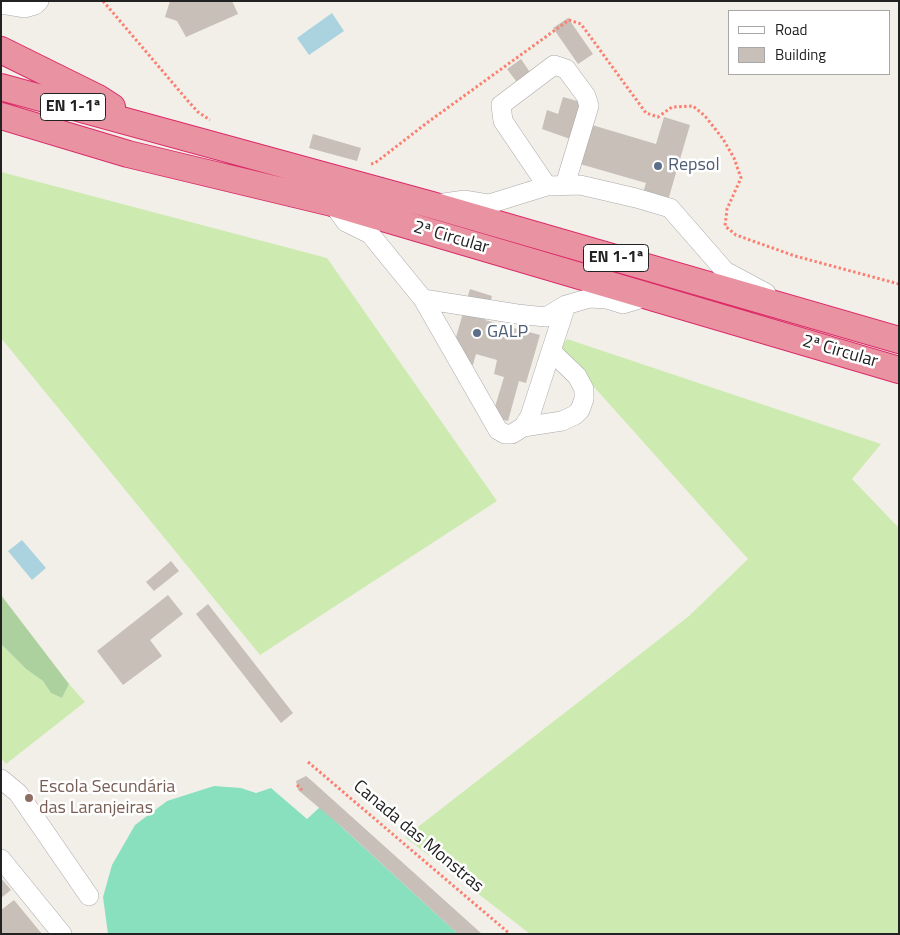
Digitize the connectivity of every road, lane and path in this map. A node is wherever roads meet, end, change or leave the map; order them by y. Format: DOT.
graph roads {
  1 [pos="39,1"];
  2 [pos="1,4"];
  3 [pos="1,50"];
  4 [pos="1,87"];
  5 [pos="1,116"];
  6 [pos="145,127"];
  7 [pos="565,185"];
  8 [pos="547,186"];
  9 [pos="332,203"];
  10 [pos="432,205"];
  11 [pos="651,296"];
  12 [pos="423,299"];
  13 [pos="566,305"];
  14 [pos="801,312"];
  15 [pos="899,340"];
  16 [pos="551,351"];
  17 [pos="899,370"];
  18 [pos="523,428"];
  19 [pos="308,762"];
  20 [pos="1,779"];
  21 [pos="297,785"];
  22 [pos="302,790"];
  23 [pos="1,859"];
  24 [pos="89,896"];
  25 [pos="62,934"];
  26 [pos="510,934"];
  1 -- 2 [label="lane"];
  3 -- 6 [label="highway"];
  4 -- 6 [label="highway, 2ª Circular / EN 1-1ª"];
  5 -- 9 [label="highway, 2ª Circular / EN 1-1ª"];
  6 -- 10 [label="highway, 2ª Circular / EN 1-1ª"];
  7 -- 8 [label="lane"];
  7 -- 8 [label="lane"];
  7 -- 14 [label="lane"];
  8 -- 10 [label="lane"];
  9 -- 11 [label="highway, 2ª Circular / EN 1-1ª"];
  9 -- 12 [label="lane"];
  10 -- 14 [label="highway, 2ª Circular / EN 1-1ª"];
  11 -- 13 [label="lane"];
  11 -- 17 [label="highway, 2ª Circular / EN 1-1ª"];
  12 -- 13 [label="lane"];
  12 -- 18 [label="lane"];
  13 -- 16 [label="lane"];
  14 -- 15 [label="highway, EN 1-1ª"];
  16 -- 18 [label="lane"];
  16 -- 18 [label="lane"];
  19 -- 26 [label="path, Canada das Monstras"];
  20 -- 24 [label="lane"];
  21 -- 22 [label="path"];
  23 -- 25 [label="lane"];
}
